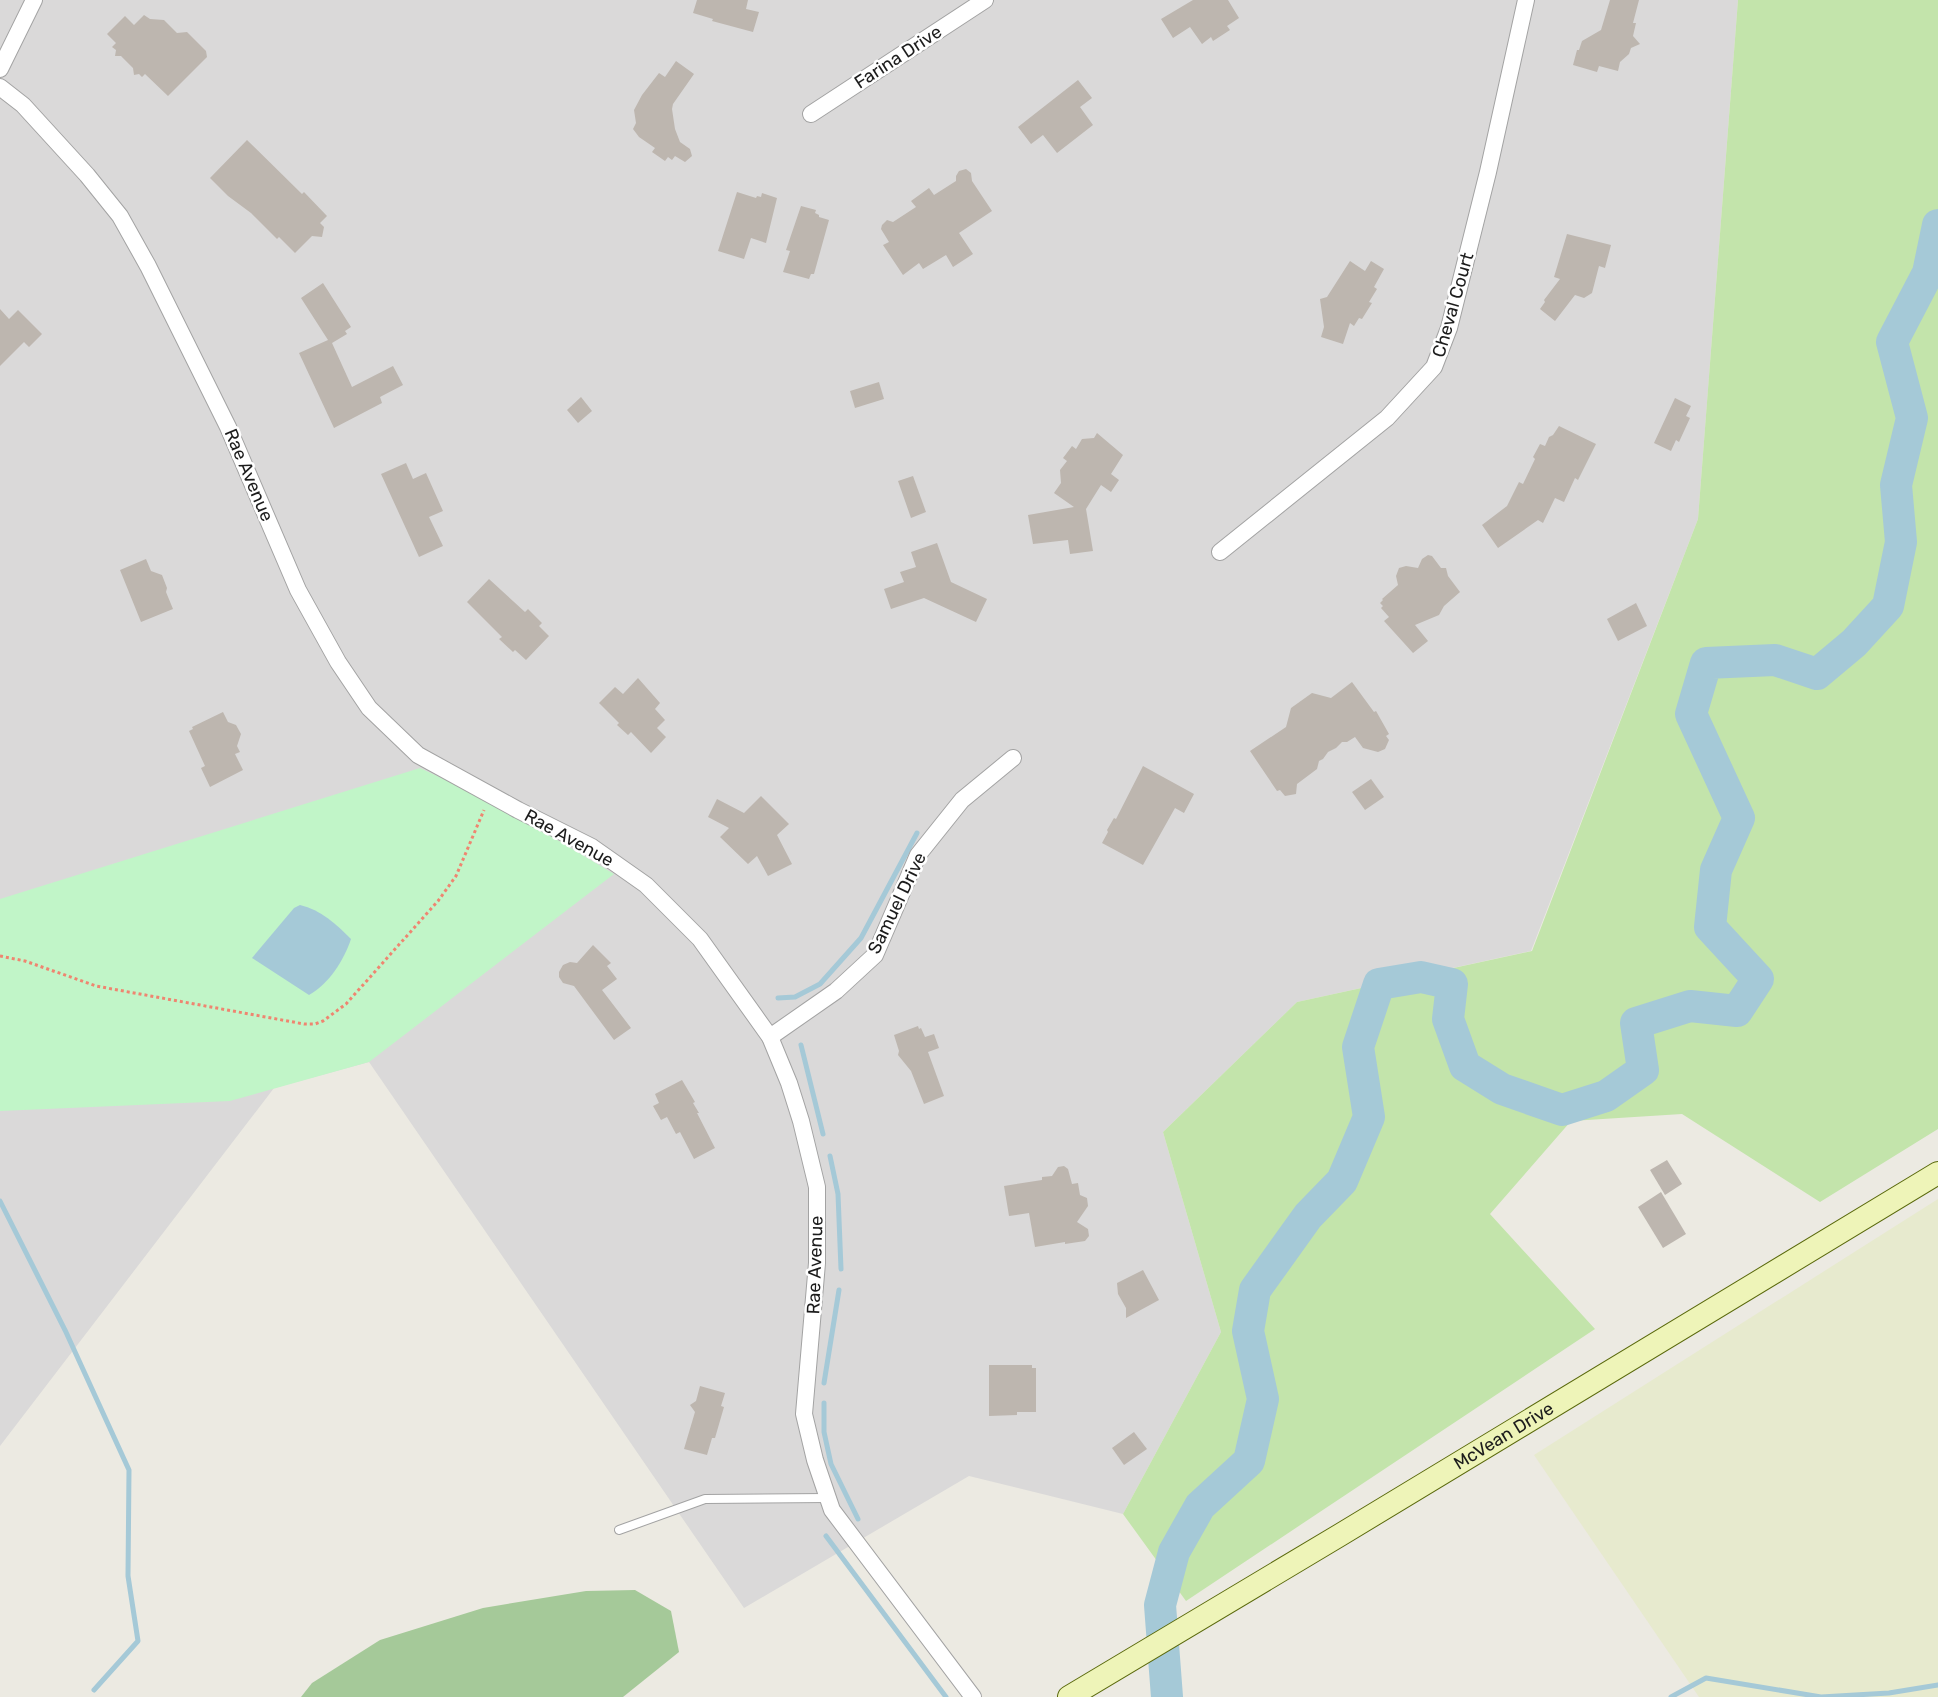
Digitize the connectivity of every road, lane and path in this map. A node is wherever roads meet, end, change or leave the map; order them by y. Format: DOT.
graph roads {
  1 [pos="34,0"];
  2 [pos="985,0"];
  3 [pos="1526,0"];
  4 [pos="0,69"];
  5 [pos="0,87"];
  6 [pos="811,114"];
  7 [pos="1220,552"];
  8 [pos="1013,758"];
  9 [pos="490,795"];
  10 [pos="0,956"];
  11 [pos="770,1037"];
  12 [pos="1938,1173"];
  13 [pos="828,1498"];
  14 [pos="619,1530"];
  15 [pos="973,1697"];
  16 [pos="1069,1697"];
  1 -- 4 [label="street"];
  2 -- 6 [label="street, Farina Drive"];
  3 -- 7 [label="street, Cheval Court"];
  5 -- 9 [label="street, Rae Avenue"];
  8 -- 11 [label="street, Samuel Drive"];
  9 -- 10 [label="path"];
  9 -- 11 [label="street, Rae Avenue"];
  11 -- 13 [label="street, Rae Avenue"];
  12 -- 16 [label="main road, McVean Drive"];
  13 -- 14 [label="lane"];
  13 -- 15 [label="street, Rae Avenue"];
}
